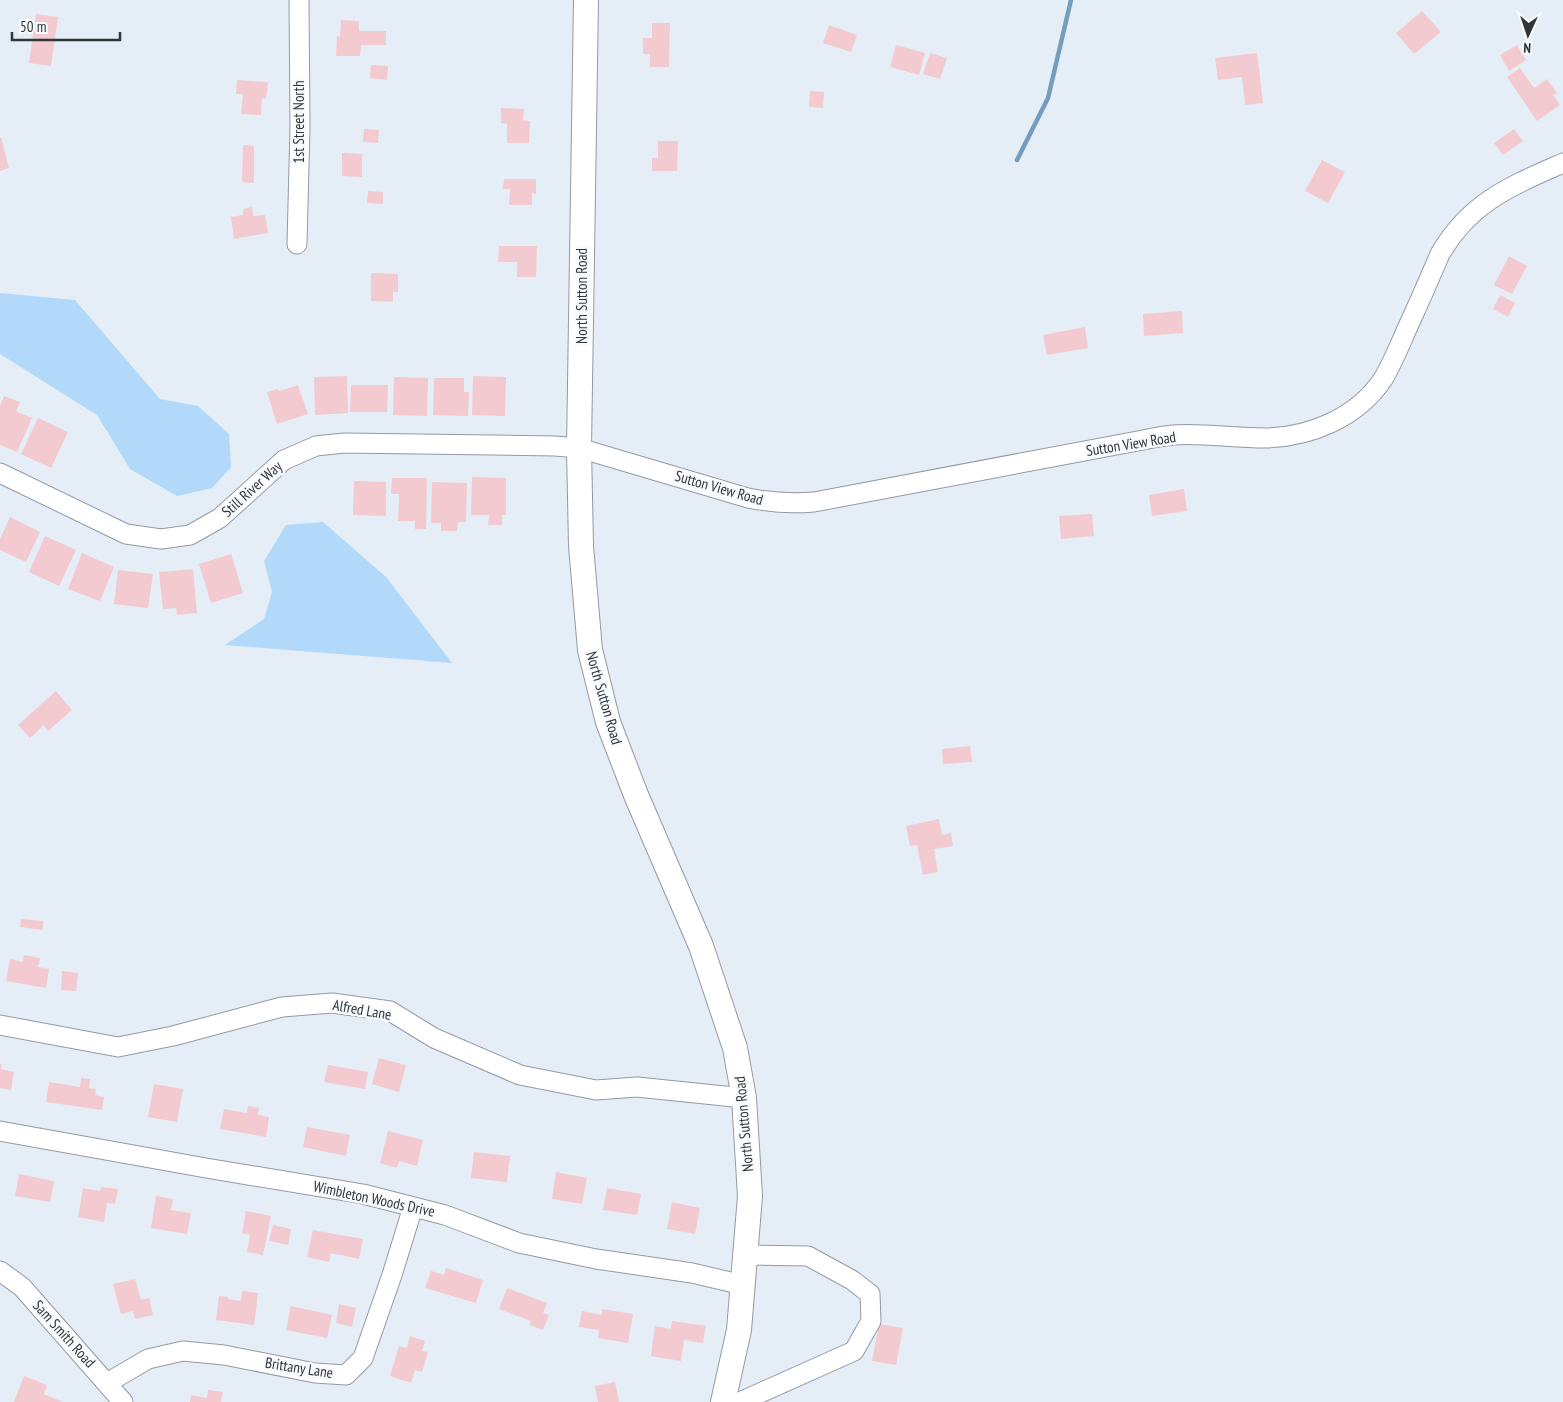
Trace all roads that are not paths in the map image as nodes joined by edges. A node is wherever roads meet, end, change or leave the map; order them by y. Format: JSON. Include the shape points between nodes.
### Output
{"nodes":[{"id":1,"x":299,"y":0,"type":"edge"},
{"id":2,"x":586,"y":0,"type":"edge"},
{"id":3,"x":1563,"y":163,"type":"edge"},
{"id":4,"x":297,"y":244,"type":"dead end"},
{"id":5,"x":579,"y":448,"type":"junction"},
{"id":6,"x":0,"y":473,"type":"edge"},
{"id":7,"x":0,"y":1024,"type":"edge"},
{"id":8,"x":744,"y":1098,"type":"junction"},
{"id":9,"x":0,"y":1131,"type":"edge"},
{"id":10,"x":412,"y":1207,"type":"junction"},
{"id":11,"x":745,"y":1255,"type":"junction"},
{"id":12,"x":0,"y":1271,"type":"edge"},
{"id":13,"x":743,"y":1285,"type":"junction"},
{"id":14,"x":107,"y":1382,"type":"junction"},
{"id":15,"x":123,"y":1402,"type":"edge"},
{"id":16,"x":723,"y":1402,"type":"edge"},
{"id":17,"x":740,"y":1402,"type":"edge"}],
"edges":[{"from":1,"to":4,"type":"street","name":"1st Street North"},
{"from":2,"to":5,"type":"main road","name":"North Sutton Road"},
{"from":3,"to":5,"type":"street","name":"Sutton View Road","via":[[1495,196],[1461,224],[1440,254],[1383,379],[1360,404],[1341,418],[1304,433],[1265,438],[1165,436],[791,504],[748,498]]},
{"from":5,"to":6,"type":"street","name":"Still River Way","via":[[344,443],[316,446],[284,460],[220,518],[190,534],[161,539],[126,534]]},
{"from":5,"to":8,"type":"main road","name":"North Sutton Road","via":[[581,546],[590,650],[608,722],[701,946],[735,1048]]},
{"from":7,"to":8,"type":"street","name":"Alfred Lane","via":[[118,1047],[282,1007],[332,1003],[390,1011],[434,1038],[520,1075],[596,1090],[637,1087]]},
{"from":8,"to":11,"type":"main road","name":"North Sutton Road","via":[[750,1196]]},
{"from":9,"to":10,"type":"street","name":"Wimbleton Woods Drive","via":[[363,1194]]},
{"from":10,"to":13,"type":"street","name":"Wimbleton Woods Drive","via":[[445,1215],[519,1243]]},
{"from":10,"to":14,"type":"street","name":"Brittany Lane","via":[[362,1358],[346,1375],[314,1373],[224,1355],[183,1351],[148,1359]]},
{"from":11,"to":13,"type":"main road","name":"North Sutton Road"},
{"from":11,"to":17,"type":"street","via":[[808,1256],[852,1280],[870,1294],[871,1321],[854,1351]]},
{"from":12,"to":14,"type":"street","name":"Sam Smith Road","via":[[22,1287]]},
{"from":13,"to":16,"type":"main road","name":"North Sutton Road","via":[[739,1330]]},
{"from":14,"to":15,"type":"street","name":"Sam Smith Road"}]}
